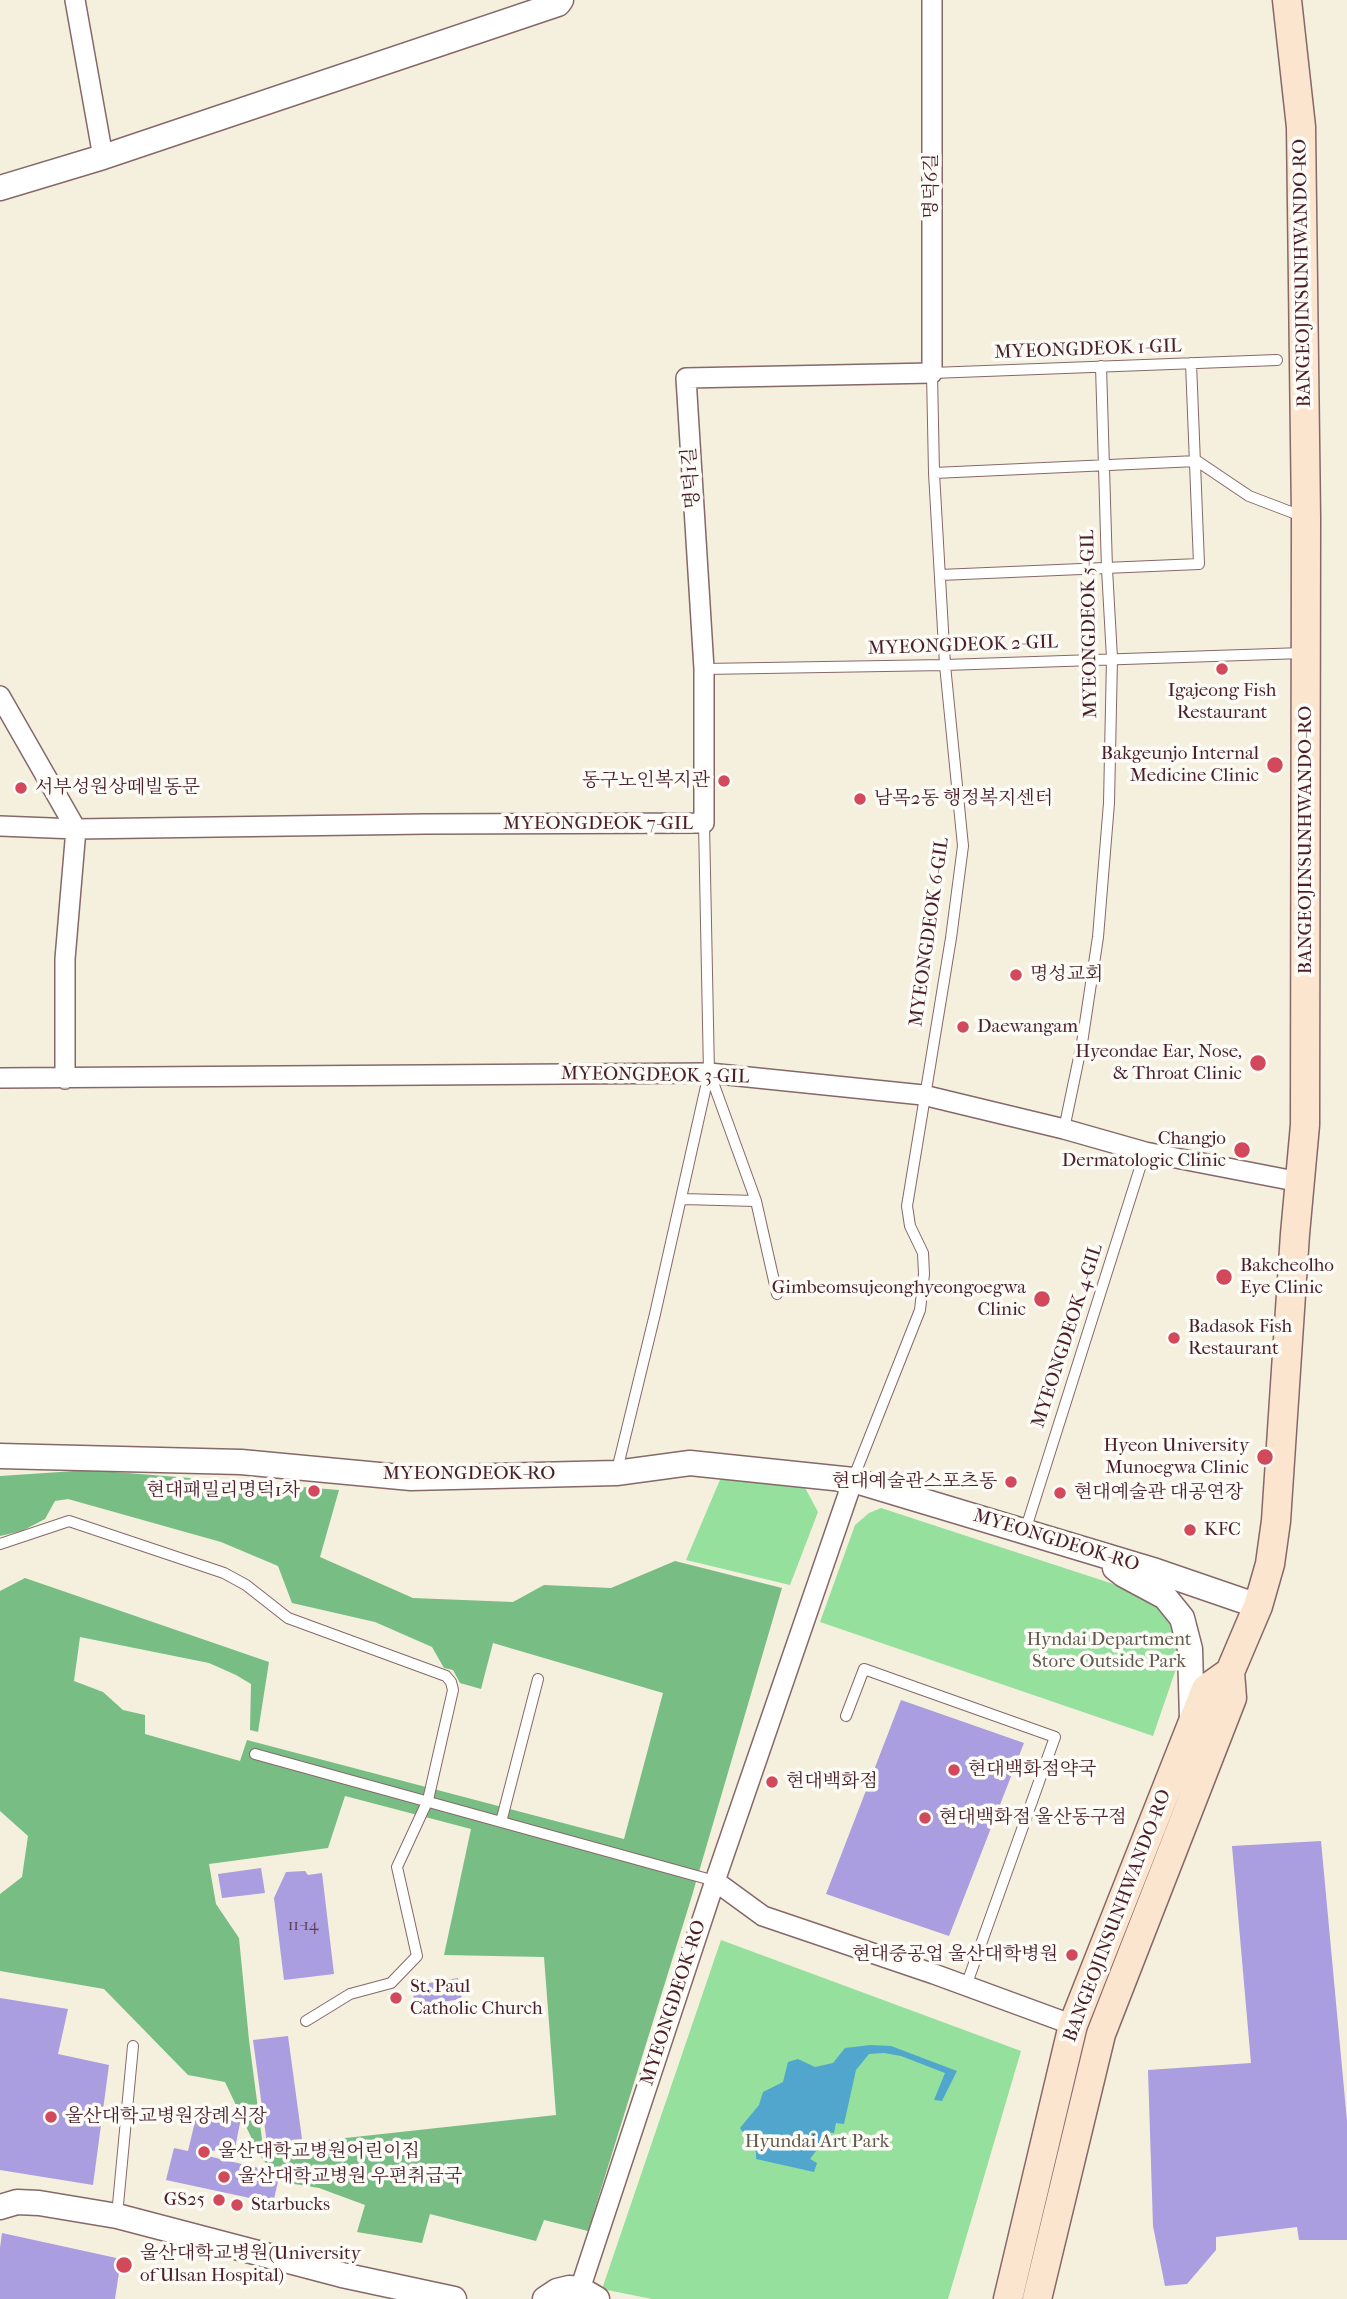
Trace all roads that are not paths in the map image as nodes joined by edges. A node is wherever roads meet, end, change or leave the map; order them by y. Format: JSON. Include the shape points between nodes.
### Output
{"nodes":[{"id":1,"x":75,"y":0,"type":"edge"},
{"id":2,"x":561,"y":0,"type":"edge"},
{"id":3,"x":932,"y":0,"type":"edge"},
{"id":4,"x":1287,"y":0,"type":"edge"},
{"id":5,"x":103,"y":157,"type":"junction"},
{"id":6,"x":0,"y":188,"type":"edge"},
{"id":7,"x":1277,"y":360,"type":"dead end"},
{"id":8,"x":1191,"y":363,"type":"junction"},
{"id":9,"x":1101,"y":366,"type":"junction"},
{"id":10,"x":932,"y":373,"type":"junction"},
{"id":11,"x":1196,"y":461,"type":"junction"},
{"id":12,"x":1104,"y":467,"type":"junction"},
{"id":13,"x":934,"y":473,"type":"junction"},
{"id":14,"x":1306,"y":518,"type":"junction"},
{"id":15,"x":1107,"y":569,"type":"junction"},
{"id":16,"x":940,"y":575,"type":"junction"},
{"id":17,"x":1307,"y":653,"type":"junction"},
{"id":18,"x":1112,"y":658,"type":"junction"},
{"id":19,"x":944,"y":665,"type":"junction"},
{"id":20,"x":705,"y":669,"type":"junction"},
{"id":21,"x":0,"y":696,"type":"edge"},
{"id":22,"x":704,"y":823,"type":"junction"},
{"id":23,"x":0,"y":826,"type":"edge"},
{"id":24,"x":76,"y":829,"type":"junction"},
{"id":25,"x":709,"y":1073,"type":"junction"},
{"id":26,"x":0,"y":1078,"type":"edge"},
{"id":27,"x":65,"y":1079,"type":"junction"},
{"id":28,"x":923,"y":1095,"type":"junction"},
{"id":29,"x":1064,"y":1129,"type":"junction"},
{"id":30,"x":1144,"y":1152,"type":"junction"},
{"id":31,"x":1300,"y":1182,"type":"junction"},
{"id":32,"x":682,"y":1199,"type":"junction"},
{"id":33,"x":756,"y":1201,"type":"junction"},
{"id":34,"x":777,"y":1294,"type":"dead end"},
{"id":35,"x":0,"y":1456,"type":"edge"},
{"id":36,"x":616,"y":1473,"type":"junction"},
{"id":37,"x":853,"y":1480,"type":"junction"},
{"id":38,"x":1024,"y":1531,"type":"junction"},
{"id":39,"x":0,"y":1544,"type":"edge"},
{"id":40,"x":1099,"y":1553,"type":"junction"},
{"id":41,"x":1258,"y":1606,"type":"junction"},
{"id":42,"x":1230,"y":1672,"type":"junction"},
{"id":43,"x":538,"y":1679,"type":"dead end"},
{"id":44,"x":846,"y":1716,"type":"dead end"},
{"id":45,"x":1192,"y":1723,"type":"junction"},
{"id":46,"x":255,"y":1754,"type":"dead end"},
{"id":47,"x":428,"y":1800,"type":"junction"},
{"id":48,"x":501,"y":1822,"type":"junction"},
{"id":49,"x":715,"y":1881,"type":"junction"},
{"id":50,"x":966,"y":1986,"type":"junction"},
{"id":51,"x":306,"y":2021,"type":"dead end"},
{"id":52,"x":1073,"y":2025,"type":"junction"},
{"id":53,"x":133,"y":2046,"type":"dead end"},
{"id":54,"x":0,"y":2207,"type":"edge"},
{"id":55,"x":117,"y":2216,"type":"junction"},
{"id":56,"x":588,"y":2294,"type":"edge"},
{"id":57,"x":454,"y":2299,"type":"edge"},
{"id":58,"x":545,"y":2299,"type":"edge"},
{"id":59,"x":1008,"y":2299,"type":"edge"},
{"id":60,"x":1037,"y":2299,"type":"edge"}],
"edges":[{"from":1,"to":5,"type":"street"},
{"from":2,"to":5,"type":"street"},
{"from":3,"to":10,"type":"street","name":"명덕6길"},
{"from":4,"to":14,"type":"main road","name":"BANGEOJINSUNHWANDO-RO","via":[[1301,127]]},
{"from":5,"to":6,"type":"street"},
{"from":7,"to":8,"type":"lane"},
{"from":8,"to":9,"type":"lane","name":"MYEONGDEOK 1-GIL"},
{"from":8,"to":11,"type":"lane","name":"MYEONGDEOK 1-GIL"},
{"from":9,"to":10,"type":"lane","name":"MYEONGDEOK 1-GIL"},
{"from":9,"to":12,"type":"lane","name":"MYEONGDEOK 5-GIL"},
{"from":10,"to":13,"type":"lane","name":"MYEONGDEOK 6-GIL"},
{"from":10,"to":20,"type":"street","name":"명덕1길","via":[[686,378]]},
{"from":11,"to":12,"type":"lane"},
{"from":11,"to":14,"type":"lane","via":[[1249,496]]},
{"from":11,"to":15,"type":"lane","name":"MYEONGDEOK 1-GIL","via":[[1199,564]]},
{"from":12,"to":13,"type":"lane"},
{"from":12,"to":15,"type":"lane","name":"MYEONGDEOK 5-GIL"},
{"from":13,"to":16,"type":"lane","name":"MYEONGDEOK 6-GIL"},
{"from":14,"to":17,"type":"main road","name":"BANGEOJINSUNHWANDO-RO"},
{"from":15,"to":16,"type":"lane"},
{"from":15,"to":18,"type":"lane","name":"MYEONGDEOK 5-GIL"},
{"from":16,"to":19,"type":"lane","name":"MYEONGDEOK 6-GIL"},
{"from":17,"to":18,"type":"lane","name":"MYEONGDEOK 2-GIL"},
{"from":17,"to":31,"type":"main road","name":"BANGEOJINSUNHWANDO-RO","via":[[1305,1125]]},
{"from":18,"to":19,"type":"lane","name":"MYEONGDEOK 2-GIL"},
{"from":18,"to":29,"type":"lane","name":"MYEONGDEOK 5-GIL","via":[[1109,803],[1098,937]]},
{"from":19,"to":20,"type":"lane","name":"MYEONGDEOK 2-GIL"},
{"from":19,"to":28,"type":"lane","name":"MYEONGDEOK 6-GIL","via":[[963,846]]},
{"from":20,"to":22,"type":"street","name":"명덕1길"},
{"from":21,"to":24,"type":"street"},
{"from":22,"to":24,"type":"street","name":"MYEONGDEOK 7-GIL"},
{"from":22,"to":25,"type":"lane","name":"MYEONGDEOK 7-GIL"},
{"from":23,"to":24,"type":"street","name":"MYEONGDEOK 7-GIL"},
{"from":24,"to":27,"type":"street","via":[[65,959]]},
{"from":25,"to":27,"type":"street","name":"MYEONGDEOK 3-GIL"},
{"from":25,"to":28,"type":"street","name":"MYEONGDEOK 3-GIL"},
{"from":25,"to":32,"type":"lane","name":"MYEONGDEOK 7-GIL"},
{"from":25,"to":33,"type":"lane"},
{"from":26,"to":27,"type":"street","name":"MYEONGDEOK 3-GIL"},
{"from":28,"to":29,"type":"street","name":"MYEONGDEOK 3-GIL"},
{"from":28,"to":37,"type":"lane","name":"MYEONGDEOK 6-GIL","via":[[907,1206],[910,1226],[923,1253],[920,1310]]},
{"from":29,"to":30,"type":"street","name":"MYEONGDEOK 3-GIL"},
{"from":30,"to":31,"type":"street","name":"MYEONGDEOK 3-GIL"},
{"from":30,"to":38,"type":"lane","name":"MYEONGDEOK 4-GIL"},
{"from":31,"to":41,"type":"main road","name":"BANGEOJINSUNHWANDO-RO","via":[[1276,1521]]},
{"from":32,"to":33,"type":"lane"},
{"from":32,"to":36,"type":"lane","name":"MYEONGDEOK 7-GIL"},
{"from":33,"to":34,"type":"lane"},
{"from":35,"to":36,"type":"street","name":"MYEONGDEOK-RO","via":[[241,1462],[411,1478]]},
{"from":36,"to":37,"type":"street","name":"MYEONGDEOK-RO","via":[[690,1464]]},
{"from":37,"to":38,"type":"street","name":"MYEONGDEOK-RO"},
{"from":37,"to":49,"type":"street","name":"MYEONGDEOK-RO"},
{"from":38,"to":40,"type":"street","name":"MYEONGDEOK-RO"},
{"from":39,"to":47,"type":"lane","via":[[69,1521],[225,1573],[288,1618],[446,1676],[453,1690]]},
{"from":40,"to":41,"type":"street","name":"MYEONGDEOK-RO"},
{"from":40,"to":45,"type":"street","via":[[1124,1575],[1165,1597],[1182,1618],[1190,1649]]},
{"from":41,"to":42,"type":"main road","name":"BANGEOJINSUNHWANDO-RO"},
{"from":42,"to":45,"type":"main road","name":"BANGEOJINSUNHWANDO-RO","via":[[1206,1689]]},
{"from":42,"to":60,"type":"main road","name":"BANGEOJINSUNHWANDO-RO","via":[[1232,1698],[1101,2034]]},
{"from":43,"to":48,"type":"lane"},
{"from":44,"to":50,"type":"lane","via":[[864,1669],[1055,1737]]},
{"from":45,"to":52,"type":"main road","name":"BANGEOJINSUNHWANDO-RO"},
{"from":46,"to":47,"type":"lane"},
{"from":47,"to":48,"type":"lane"},
{"from":47,"to":51,"type":"lane","via":[[397,1867],[417,1956],[391,1983],[350,1994]]},
{"from":48,"to":49,"type":"lane"},
{"from":49,"to":50,"type":"street","via":[[763,1916]]},
{"from":49,"to":56,"type":"street","name":"MYEONGDEOK-RO"},
{"from":50,"to":52,"type":"street"},
{"from":52,"to":59,"type":"main road","name":"BANGEOJINSUNHWANDO-RO"},
{"from":53,"to":55,"type":"lane"},
{"from":54,"to":55,"type":"street","via":[[39,2203]]},
{"from":55,"to":57,"type":"street"},
{"from":56,"to":58,"type":"street","via":[[569,2288]]}]}
